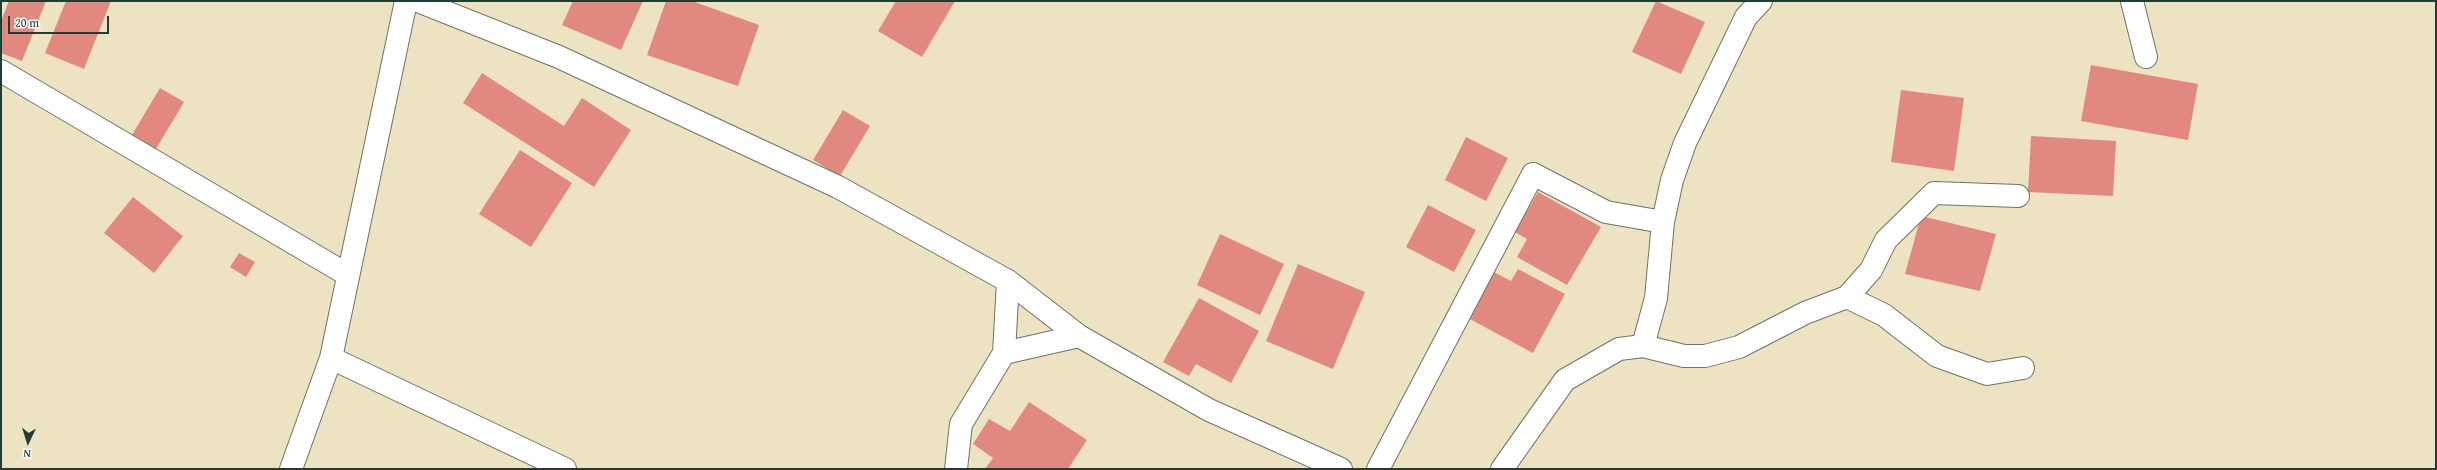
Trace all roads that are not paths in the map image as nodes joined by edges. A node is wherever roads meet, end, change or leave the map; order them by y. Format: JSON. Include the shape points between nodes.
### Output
{"nodes":[{"id":1,"x":406,"y":1,"type":"edge"},
{"id":2,"x":418,"y":1,"type":"edge"},
{"id":3,"x":1761,"y":1,"type":"edge"},
{"id":4,"x":2132,"y":1,"type":"edge"},
{"id":5,"x":2146,"y":58,"type":"dead end"},
{"id":6,"x":1,"y":71,"type":"edge"},
{"id":7,"x":2018,"y":196,"type":"dead end"},
{"id":8,"x":1662,"y":222,"type":"junction"},
{"id":9,"x":348,"y":275,"type":"junction"},
{"id":10,"x":1008,"y":281,"type":"junction"},
{"id":11,"x":1848,"y":297,"type":"junction"},
{"id":12,"x":1079,"y":336,"type":"junction"},
{"id":13,"x":1643,"y":346,"type":"junction"},
{"id":14,"x":1004,"y":353,"type":"junction"},
{"id":15,"x":331,"y":358,"type":"junction"},
{"id":16,"x":2023,"y":368,"type":"dead end"},
{"id":17,"x":291,"y":469,"type":"edge"},
{"id":18,"x":565,"y":469,"type":"edge"},
{"id":19,"x":956,"y":469,"type":"edge"},
{"id":20,"x":1341,"y":469,"type":"edge"},
{"id":21,"x":1378,"y":469,"type":"edge"},
{"id":22,"x":1502,"y":469,"type":"edge"}],
"edges":[{"from":1,"to":9,"type":"street"},
{"from":2,"to":10,"type":"street","via":[[559,57],[838,187]]},
{"from":3,"to":8,"type":"street","via":[[1746,17],[1685,143],[1672,180]]},
{"from":4,"to":5,"type":"street"},
{"from":6,"to":9,"type":"street"},
{"from":7,"to":11,"type":"street","via":[[1934,193],[1886,240],[1871,270]]},
{"from":8,"to":13,"type":"street","via":[[1656,298]]},
{"from":8,"to":21,"type":"street","via":[[1606,212],[1533,174]]},
{"from":9,"to":15,"type":"street"},
{"from":10,"to":12,"type":"street"},
{"from":10,"to":14,"type":"street"},
{"from":11,"to":13,"type":"street","via":[[1806,313],[1739,348],[1705,356],[1677,355]]},
{"from":11,"to":16,"type":"street","via":[[1884,315],[1937,356],[1988,374]]},
{"from":12,"to":14,"type":"street"},
{"from":12,"to":20,"type":"street","via":[[1209,410]]},
{"from":13,"to":22,"type":"street","via":[[1619,349],[1565,380]]},
{"from":14,"to":19,"type":"street","via":[[961,424]]},
{"from":15,"to":17,"type":"street"},
{"from":15,"to":18,"type":"street"}]}
